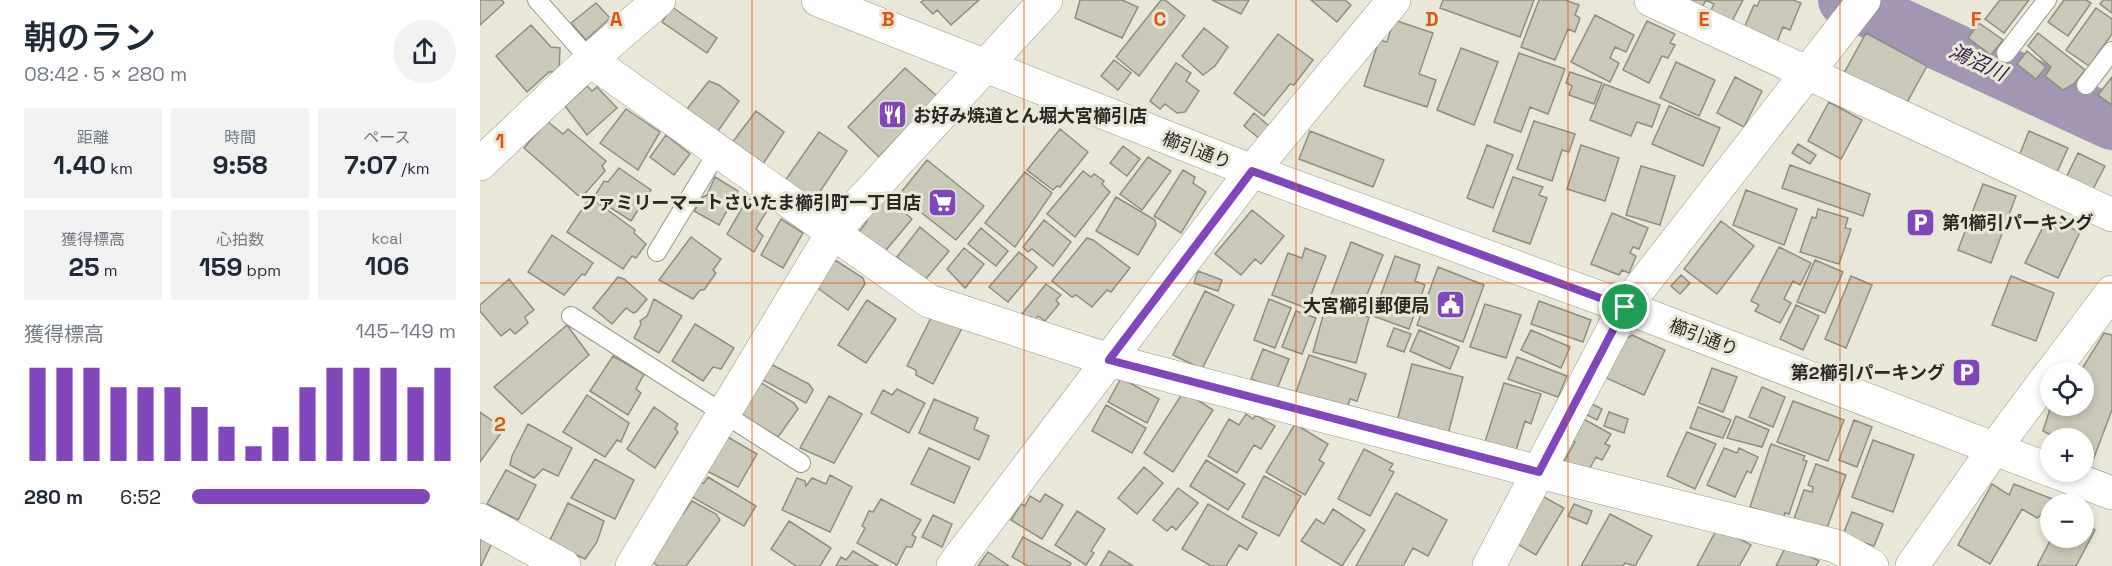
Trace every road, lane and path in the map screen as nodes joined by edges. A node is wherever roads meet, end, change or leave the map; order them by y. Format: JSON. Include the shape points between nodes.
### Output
{"nodes":[{"id":1,"x":537,"y":0,"type":"edge"},
{"id":2,"x":659,"y":0,"type":"edge"},
{"id":3,"x":818,"y":0,"type":"edge"},
{"id":4,"x":1046,"y":0,"type":"edge"},
{"id":5,"x":1394,"y":0,"type":"edge"},
{"id":6,"x":1651,"y":0,"type":"edge"},
{"id":7,"x":2047,"y":0,"type":"edge"},
{"id":8,"x":1856,"y":11,"type":"edge"},
{"id":9,"x":2112,"y":51,"type":"edge"},
{"id":10,"x":2006,"y":53,"type":"dead end"},
{"id":11,"x":590,"y":60,"type":"junction"},
{"id":12,"x":985,"y":66,"type":"junction"},
{"id":13,"x":1807,"y":74,"type":"junction"},
{"id":14,"x":2086,"y":85,"type":"dead end"},
{"id":15,"x":718,"y":151,"type":"junction"},
{"id":16,"x":480,"y":164,"type":"edge"},
{"id":17,"x":1252,"y":171,"type":"junction"},
{"id":18,"x":2112,"y":215,"type":"edge"},
{"id":19,"x":833,"y":232,"type":"junction"},
{"id":20,"x":657,"y":252,"type":"dead end"},
{"id":21,"x":2112,"y":292,"type":"edge"},
{"id":22,"x":1625,"y":307,"type":"junction"},
{"id":23,"x":571,"y":315,"type":"dead end"},
{"id":24,"x":1109,"y":360,"type":"junction"},
{"id":25,"x":2059,"y":362,"type":"edge"},
{"id":26,"x":2040,"y":388,"type":"edge"},
{"id":27,"x":724,"y":412,"type":"junction"},
{"id":28,"x":1994,"y":449,"type":"junction"},
{"id":29,"x":801,"y":463,"type":"dead end"},
{"id":30,"x":2040,"y":466,"type":"edge"},
{"id":31,"x":1539,"y":472,"type":"junction"},
{"id":32,"x":2082,"y":482,"type":"edge"},
{"id":33,"x":2112,"y":493,"type":"edge"},
{"id":34,"x":480,"y":520,"type":"edge"},
{"id":35,"x":512,"y":554,"type":"edge"},
{"id":36,"x":564,"y":566,"type":"edge"},
{"id":37,"x":632,"y":566,"type":"edge"},
{"id":38,"x":953,"y":566,"type":"edge"},
{"id":39,"x":1489,"y":566,"type":"edge"},
{"id":40,"x":1872,"y":566,"type":"edge"},
{"id":41,"x":1912,"y":566,"type":"edge"}],
"edges":[{"from":1,"to":11,"type":"lane"},
{"from":2,"to":11,"type":"street"},
{"from":3,"to":12,"type":"street","name":"櫛引通り"},
{"from":4,"to":12,"type":"street"},
{"from":5,"to":17,"type":"street"},
{"from":6,"to":13,"type":"street"},
{"from":7,"to":10,"type":"lane"},
{"from":8,"to":13,"type":"street"},
{"from":9,"to":14,"type":"lane"},
{"from":11,"to":15,"type":"street"},
{"from":11,"to":16,"type":"street"},
{"from":12,"to":17,"type":"street","name":"櫛引通り"},
{"from":12,"to":19,"type":"street"},
{"from":13,"to":18,"type":"street"},
{"from":13,"to":22,"type":"street"},
{"from":15,"to":19,"type":"street"},
{"from":15,"to":20,"type":"lane"},
{"from":17,"to":22,"type":"street","name":"櫛引通り"},
{"from":17,"to":24,"type":"street"},
{"from":19,"to":24,"type":"street","via":[[929,301]]},
{"from":19,"to":27,"type":"street"},
{"from":21,"to":25,"type":"street"},
{"from":22,"to":28,"type":"street","name":"櫛引通り"},
{"from":22,"to":31,"type":"street"},
{"from":23,"to":27,"type":"lane"},
{"from":24,"to":31,"type":"street"},
{"from":24,"to":38,"type":"street"},
{"from":26,"to":28,"type":"street"},
{"from":27,"to":29,"type":"lane"},
{"from":27,"to":37,"type":"street"},
{"from":28,"to":30,"type":"street","name":"櫛引通り"},
{"from":28,"to":41,"type":"street"},
{"from":31,"to":39,"type":"street"},
{"from":31,"to":40,"type":"street","via":[[1836,546]]},
{"from":32,"to":33,"type":"street","name":"櫛引通り"},
{"from":34,"to":35,"type":"street"},
{"from":35,"to":36,"type":"street"}]}
